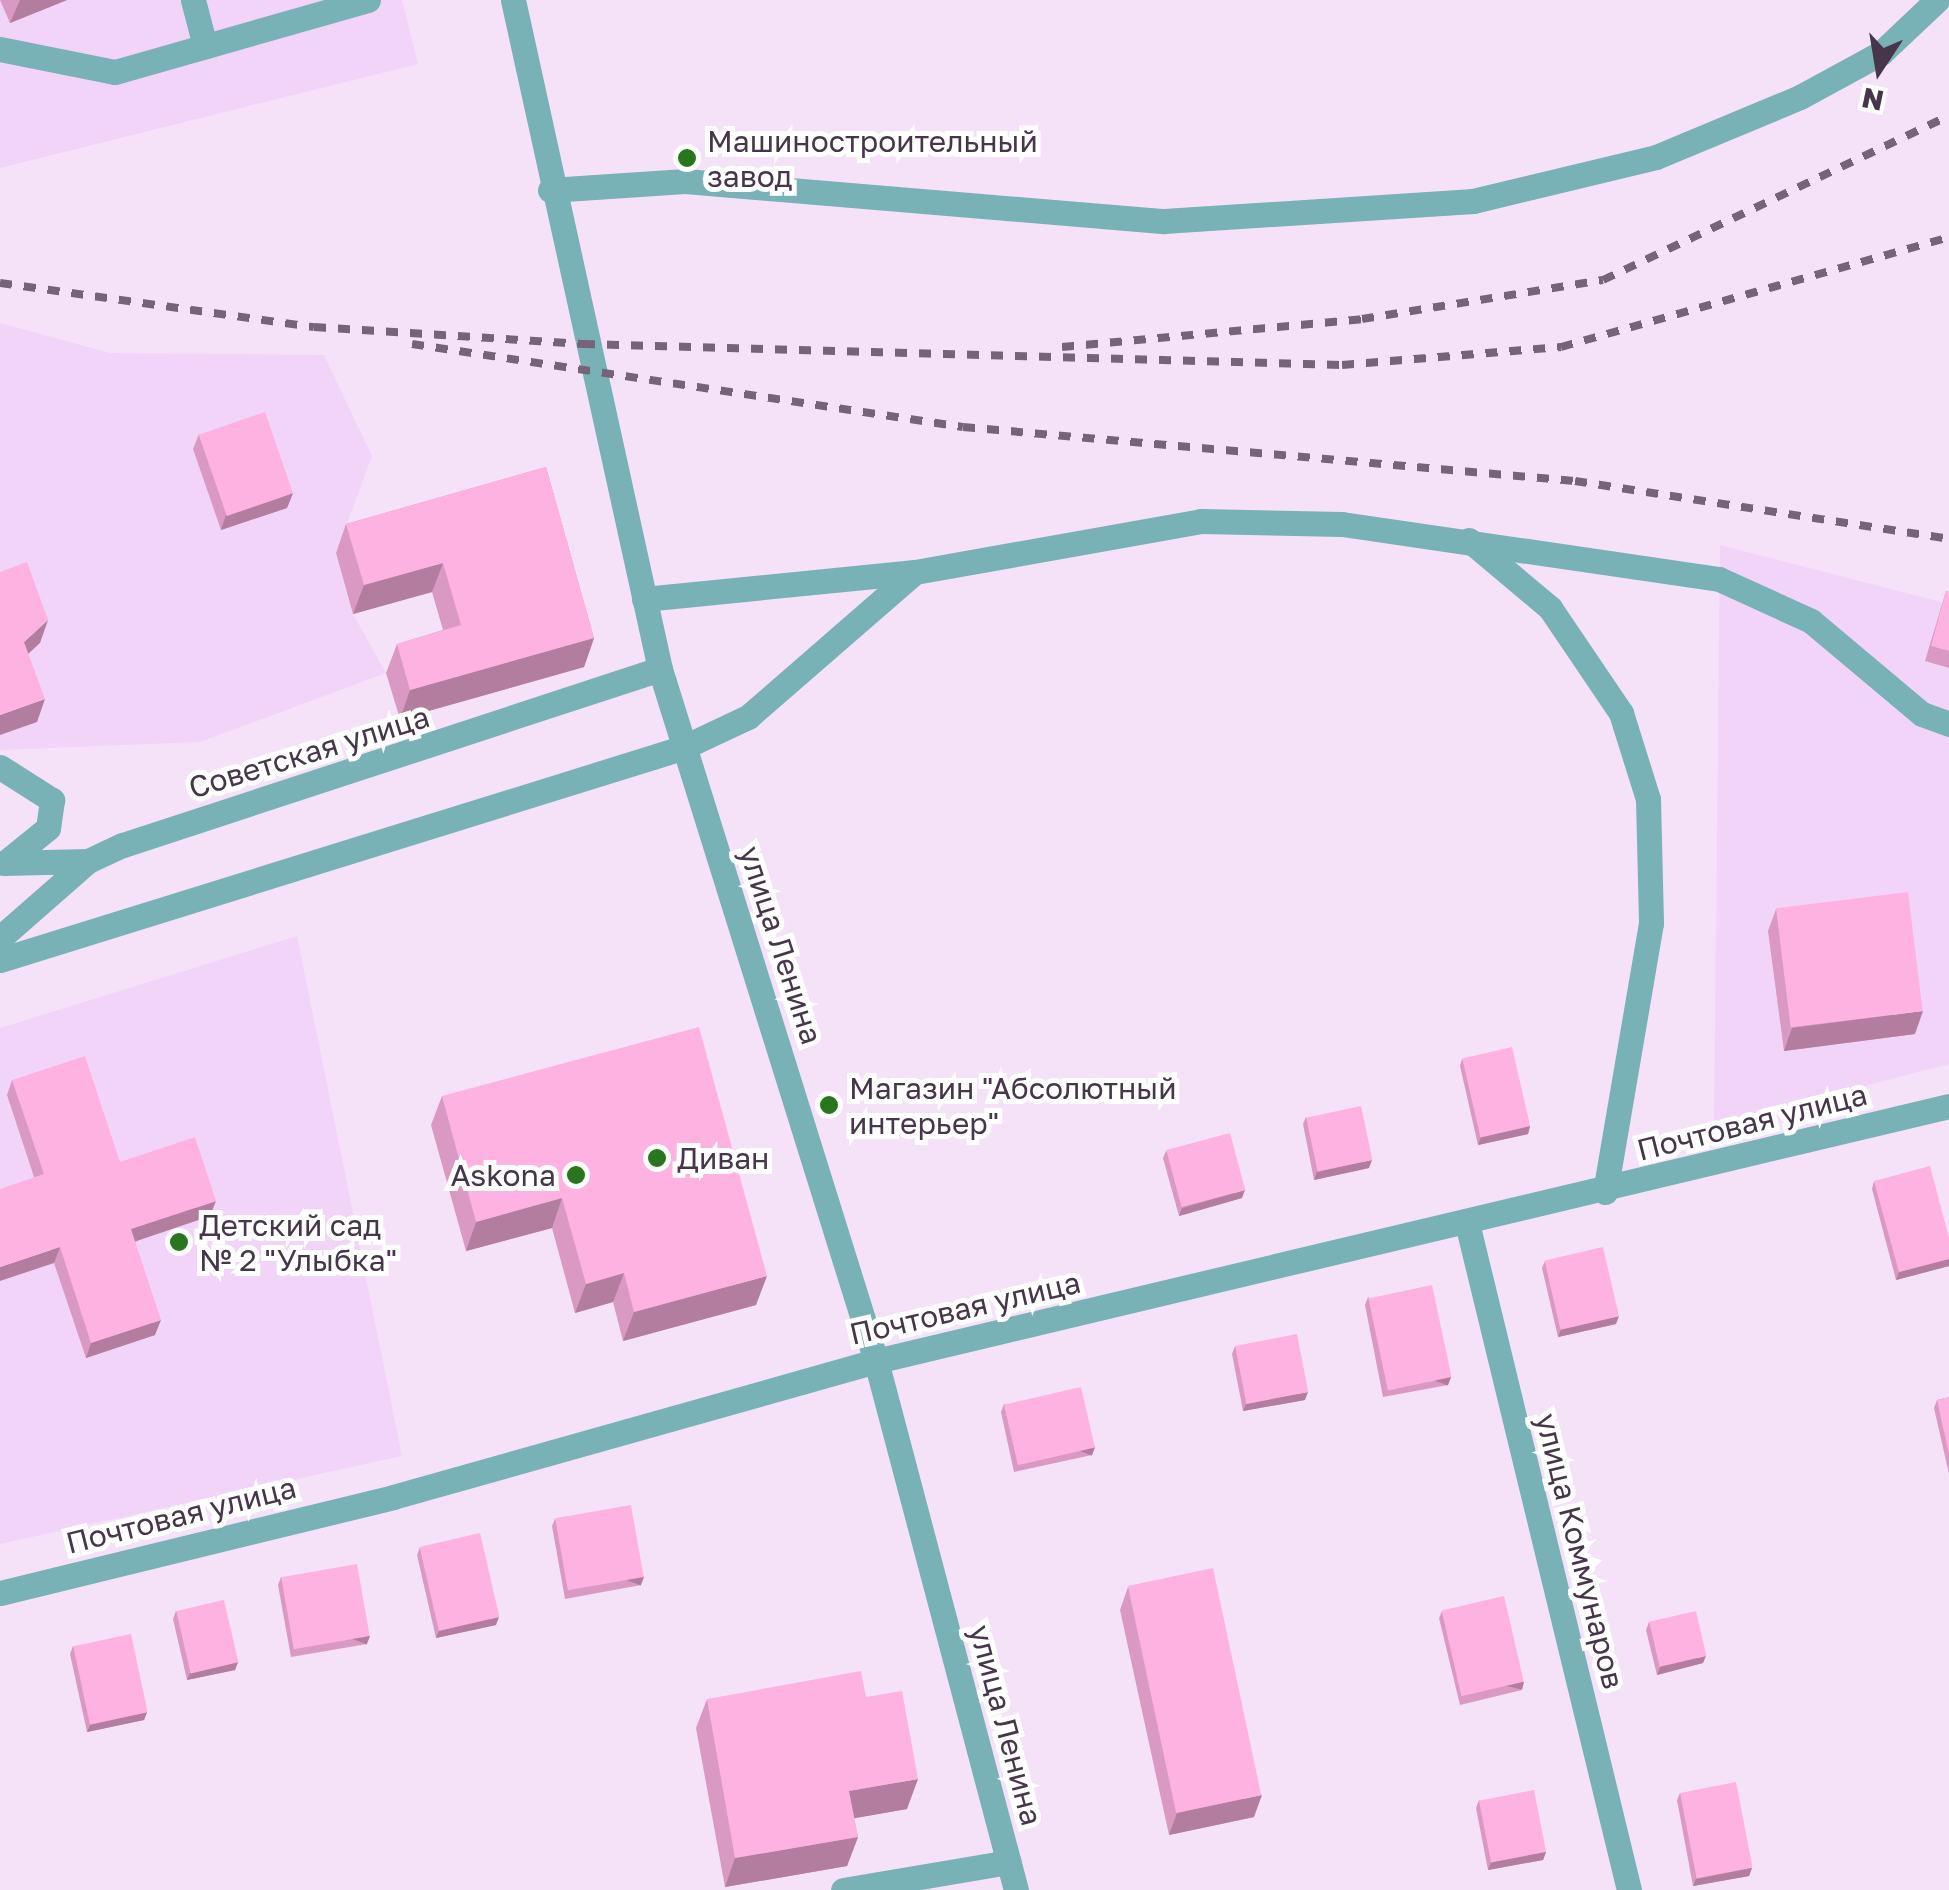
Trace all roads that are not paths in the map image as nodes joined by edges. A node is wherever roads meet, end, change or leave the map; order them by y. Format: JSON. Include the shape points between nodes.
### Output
{"nodes":[{"id":1,"x":193,"y":0,"type":"edge"},
{"id":2,"x":368,"y":0,"type":"edge"},
{"id":3,"x":513,"y":0,"type":"edge"},
{"id":4,"x":1937,"y":0,"type":"edge"},
{"id":5,"x":205,"y":46,"type":"junction"},
{"id":6,"x":0,"y":49,"type":"edge"},
{"id":7,"x":550,"y":190,"type":"junction"},
{"id":8,"x":1469,"y":540,"type":"junction"},
{"id":9,"x":914,"y":572,"type":"junction"},
{"id":10,"x":644,"y":599,"type":"junction"},
{"id":11,"x":660,"y":669,"type":"junction"},
{"id":12,"x":1949,"y":724,"type":"edge"},
{"id":13,"x":682,"y":748,"type":"junction"},
{"id":14,"x":0,"y":767,"type":"edge"},
{"id":15,"x":88,"y":861,"type":"junction"},
{"id":16,"x":2,"y":863,"type":"edge"},
{"id":17,"x":0,"y":938,"type":"edge"},
{"id":18,"x":0,"y":960,"type":"edge"},
{"id":19,"x":1949,"y":1106,"type":"edge"},
{"id":20,"x":1604,"y":1192,"type":"junction"},
{"id":21,"x":1468,"y":1227,"type":"junction"},
{"id":22,"x":876,"y":1361,"type":"junction"},
{"id":23,"x":0,"y":1593,"type":"edge"},
{"id":24,"x":1009,"y":1862,"type":"junction"},
{"id":25,"x":842,"y":1890,"type":"edge"},
{"id":26,"x":1016,"y":1890,"type":"edge"},
{"id":27,"x":1629,"y":1890,"type":"edge"}],
"edges":[{"from":1,"to":5,"type":"street"},
{"from":2,"to":5,"type":"street"},
{"from":3,"to":7,"type":"street","name":"улица Ленина"},
{"from":4,"to":7,"type":"street","via":[[1882,53],[1800,97],[1656,157],[1474,201],[1164,221],[685,181]]},
{"from":5,"to":6,"type":"street","via":[[114,72]]},
{"from":7,"to":10,"type":"street","name":"улица Ленина"},
{"from":8,"to":9,"type":"street","via":[[1342,524],[1201,521]]},
{"from":8,"to":12,"type":"street","via":[[1719,579],[1810,621],[1922,714]]},
{"from":8,"to":20,"type":"street","via":[[1550,608],[1622,713],[1648,798],[1651,922]]},
{"from":9,"to":10,"type":"street"},
{"from":9,"to":13,"type":"street","via":[[748,716]]},
{"from":10,"to":11,"type":"street","name":"улица Ленина"},
{"from":11,"to":13,"type":"street","name":"улица Ленина"},
{"from":11,"to":15,"type":"street","name":"Советская улица"},
{"from":13,"to":18,"type":"street"},
{"from":13,"to":22,"type":"street","name":"улица Ленина"},
{"from":14,"to":16,"type":"street","via":[[52,800],[48,828]]},
{"from":15,"to":16,"type":"street"},
{"from":15,"to":17,"type":"street","name":"Советская улица"},
{"from":19,"to":20,"type":"street","name":"Почтовая улица"},
{"from":20,"to":21,"type":"street","name":"Почтовая улица"},
{"from":21,"to":22,"type":"street","name":"Почтовая улица"},
{"from":21,"to":27,"type":"street","name":"улица Коммунаров"},
{"from":22,"to":23,"type":"street","name":"Почтовая улица","via":[[392,1497]]},
{"from":22,"to":24,"type":"street","name":"улица Ленина"},
{"from":24,"to":25,"type":"street"},
{"from":24,"to":26,"type":"street","name":"улица Ленина"}]}
